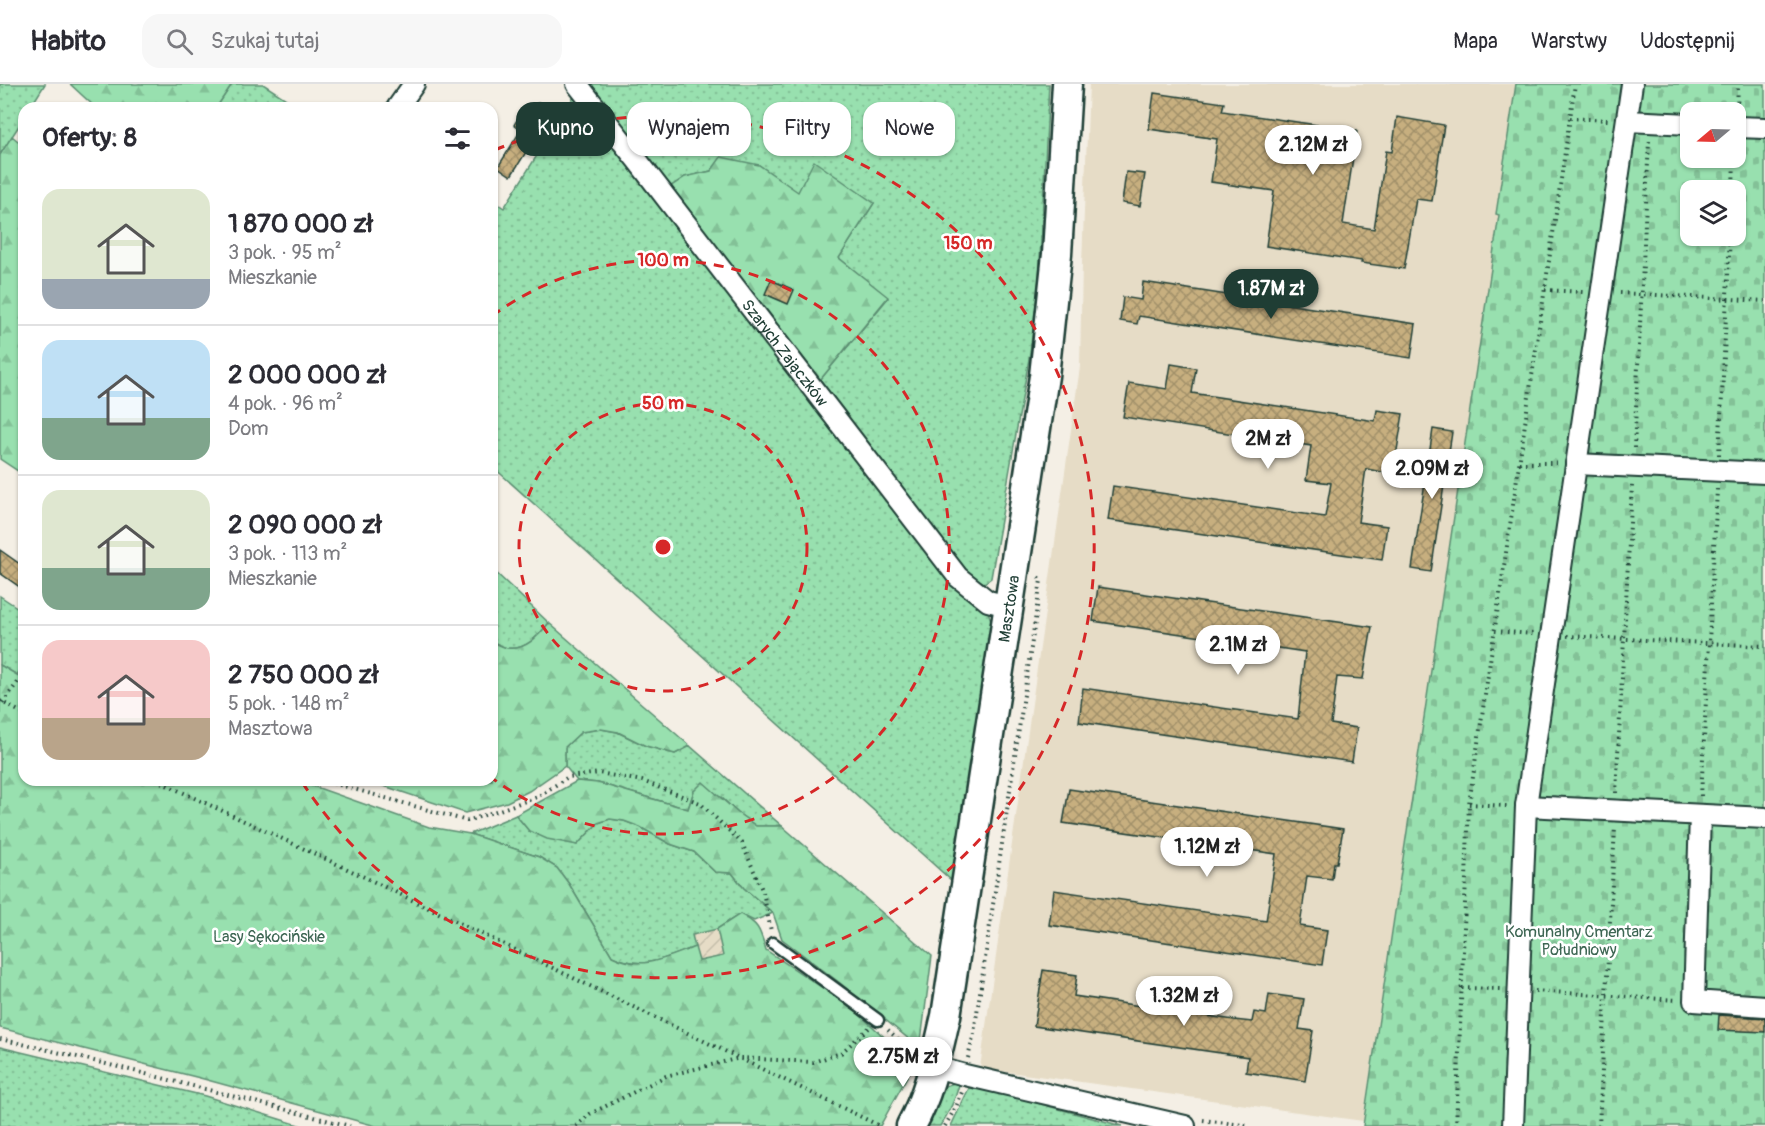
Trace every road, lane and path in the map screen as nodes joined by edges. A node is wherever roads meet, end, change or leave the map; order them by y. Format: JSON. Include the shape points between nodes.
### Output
{"nodes":[{"id":1,"x":414,"y":84,"type":"edge"},
{"id":2,"x":577,"y":84,"type":"edge"},
{"id":3,"x":1066,"y":84,"type":"edge"},
{"id":4,"x":1575,"y":84,"type":"edge"},
{"id":5,"x":1632,"y":84,"type":"edge"},
{"id":6,"x":401,"y":102,"type":"edge"},
{"id":7,"x":1570,"y":118,"type":"junction"},
{"id":8,"x":1627,"y":121,"type":"junction"},
{"id":9,"x":1650,"y":122,"type":"junction"},
{"id":10,"x":1680,"y":124,"type":"edge"},
{"id":11,"x":1746,"y":127,"type":"edge"},
{"id":12,"x":1765,"y":128,"type":"edge"},
{"id":13,"x":1730,"y":246,"type":"edge"},
{"id":14,"x":1545,"y":290,"type":"junction"},
{"id":15,"x":1601,"y":292,"type":"junction"},
{"id":16,"x":1641,"y":294,"type":"junction"},
{"id":17,"x":1727,"y":299,"type":"junction"},
{"id":18,"x":1765,"y":301,"type":"edge"},
{"id":19,"x":1519,"y":463,"type":"junction"},
{"id":20,"x":1576,"y":464,"type":"junction"},
{"id":21,"x":1633,"y":466,"type":"junction"},
{"id":22,"x":1718,"y":471,"type":"junction"},
{"id":23,"x":1765,"y":473,"type":"edge"},
{"id":24,"x":1031,"y":569,"type":"dead end"},
{"id":25,"x":1008,"y":606,"type":"junction"},
{"id":26,"x":1495,"y":631,"type":"junction"},
{"id":27,"x":1551,"y":635,"type":"junction"},
{"id":28,"x":1624,"y":639,"type":"junction"},
{"id":29,"x":1709,"y":643,"type":"junction"},
{"id":30,"x":1765,"y":646,"type":"edge"},
{"id":31,"x":18,"y":681,"type":"edge"},
{"id":32,"x":2,"y":702,"type":"edge"},
{"id":33,"x":18,"y":711,"type":"edge"},
{"id":34,"x":169,"y":786,"type":"edge"},
{"id":35,"x":343,"y":786,"type":"edge"},
{"id":36,"x":1469,"y":804,"type":"junction"},
{"id":37,"x":1526,"y":806,"type":"junction"},
{"id":38,"x":1616,"y":811,"type":"junction"},
{"id":39,"x":1700,"y":815,"type":"junction"},
{"id":40,"x":1765,"y":818,"type":"edge"},
{"id":41,"x":773,"y":944,"type":"joint"},
{"id":42,"x":1462,"y":988,"type":"junction"},
{"id":43,"x":1519,"y":990,"type":"junction"},
{"id":44,"x":1606,"y":995,"type":"junction"},
{"id":45,"x":1694,"y":1001,"type":"junction"},
{"id":46,"x":1765,"y":1006,"type":"edge"},
{"id":47,"x":878,"y":1020,"type":"junction"},
{"id":48,"x":0,"y":1039,"type":"edge"},
{"id":49,"x":740,"y":1058,"type":"junction"},
{"id":50,"x":926,"y":1062,"type":"junction"},
{"id":51,"x":966,"y":1076,"type":"junction"},
{"id":52,"x":1180,"y":1125,"type":"edge"},
{"id":53,"x":350,"y":1126,"type":"edge"},
{"id":54,"x":576,"y":1126,"type":"edge"},
{"id":55,"x":880,"y":1126,"type":"edge"},
{"id":56,"x":911,"y":1126,"type":"edge"},
{"id":57,"x":945,"y":1126,"type":"edge"},
{"id":58,"x":1250,"y":1126,"type":"edge"},
{"id":59,"x":1455,"y":1126,"type":"edge"},
{"id":60,"x":1513,"y":1126,"type":"edge"},
{"id":61,"x":1599,"y":1126,"type":"edge"}],
"edges":[{"from":1,"to":6,"type":"street"},
{"from":2,"to":25,"type":"street","name":"Szarych Zajączków","via":[[958,577],[988,601]]},
{"from":3,"to":25,"type":"street","name":"Masztowa","via":[[1057,254],[1044,376]]},
{"from":4,"to":7,"type":"path"},
{"from":5,"to":8,"type":"street"},
{"from":7,"to":8,"type":"path"},
{"from":7,"to":14,"type":"path"},
{"from":8,"to":9,"type":"street"},
{"from":8,"to":15,"type":"street"},
{"from":9,"to":10,"type":"street"},
{"from":9,"to":16,"type":"path"},
{"from":11,"to":12,"type":"street"},
{"from":13,"to":17,"type":"path"},
{"from":14,"to":15,"type":"path"},
{"from":14,"to":19,"type":"path"},
{"from":15,"to":16,"type":"path"},
{"from":15,"to":20,"type":"street"},
{"from":16,"to":17,"type":"path"},
{"from":16,"to":21,"type":"path"},
{"from":17,"to":18,"type":"path"},
{"from":17,"to":22,"type":"path"},
{"from":19,"to":20,"type":"path"},
{"from":19,"to":26,"type":"path"},
{"from":20,"to":21,"type":"street"},
{"from":20,"to":27,"type":"street"},
{"from":21,"to":22,"type":"street"},
{"from":21,"to":28,"type":"path"},
{"from":22,"to":23,"type":"street"},
{"from":22,"to":29,"type":"path"},
{"from":24,"to":51,"type":"path","via":[[1041,580]]},
{"from":25,"to":50,"type":"street","name":"Masztowa","via":[[946,1016]]},
{"from":26,"to":27,"type":"path"},
{"from":26,"to":36,"type":"path"},
{"from":27,"to":28,"type":"path"},
{"from":27,"to":37,"type":"street"},
{"from":28,"to":29,"type":"path"},
{"from":28,"to":38,"type":"path"},
{"from":29,"to":30,"type":"path"},
{"from":29,"to":39,"type":"path"},
{"from":31,"to":32,"type":"path"},
{"from":32,"to":33,"type":"path"},
{"from":34,"to":49,"type":"path"},
{"from":35,"to":41,"type":"path","via":[[467,822],[537,797],[568,777],[599,773],[642,781],[700,803],[742,843],[763,892]]},
{"from":36,"to":37,"type":"path"},
{"from":36,"to":42,"type":"path"},
{"from":37,"to":38,"type":"street"},
{"from":37,"to":43,"type":"street"},
{"from":38,"to":39,"type":"street"},
{"from":38,"to":44,"type":"path"},
{"from":39,"to":40,"type":"street"},
{"from":39,"to":45,"type":"street"},
{"from":41,"to":47,"type":"lane"},
{"from":42,"to":43,"type":"path"},
{"from":42,"to":59,"type":"path"},
{"from":43,"to":44,"type":"path"},
{"from":43,"to":60,"type":"street"},
{"from":44,"to":45,"type":"path"},
{"from":44,"to":61,"type":"path"},
{"from":45,"to":46,"type":"street"},
{"from":47,"to":49,"type":"path","via":[[841,1053],[813,1062]]},
{"from":47,"to":50,"type":"path"},
{"from":48,"to":53,"type":"path"},
{"from":49,"to":54,"type":"path","via":[[666,1076],[590,1114]]},
{"from":49,"to":55,"type":"path"},
{"from":50,"to":51,"type":"street"},
{"from":50,"to":56,"type":"street","name":"Masztowa","via":[[927,1090]]},
{"from":51,"to":52,"type":"street"},
{"from":51,"to":57,"type":"path"},
{"from":52,"to":58,"type":"path","via":[[1182,1118]]}]}
